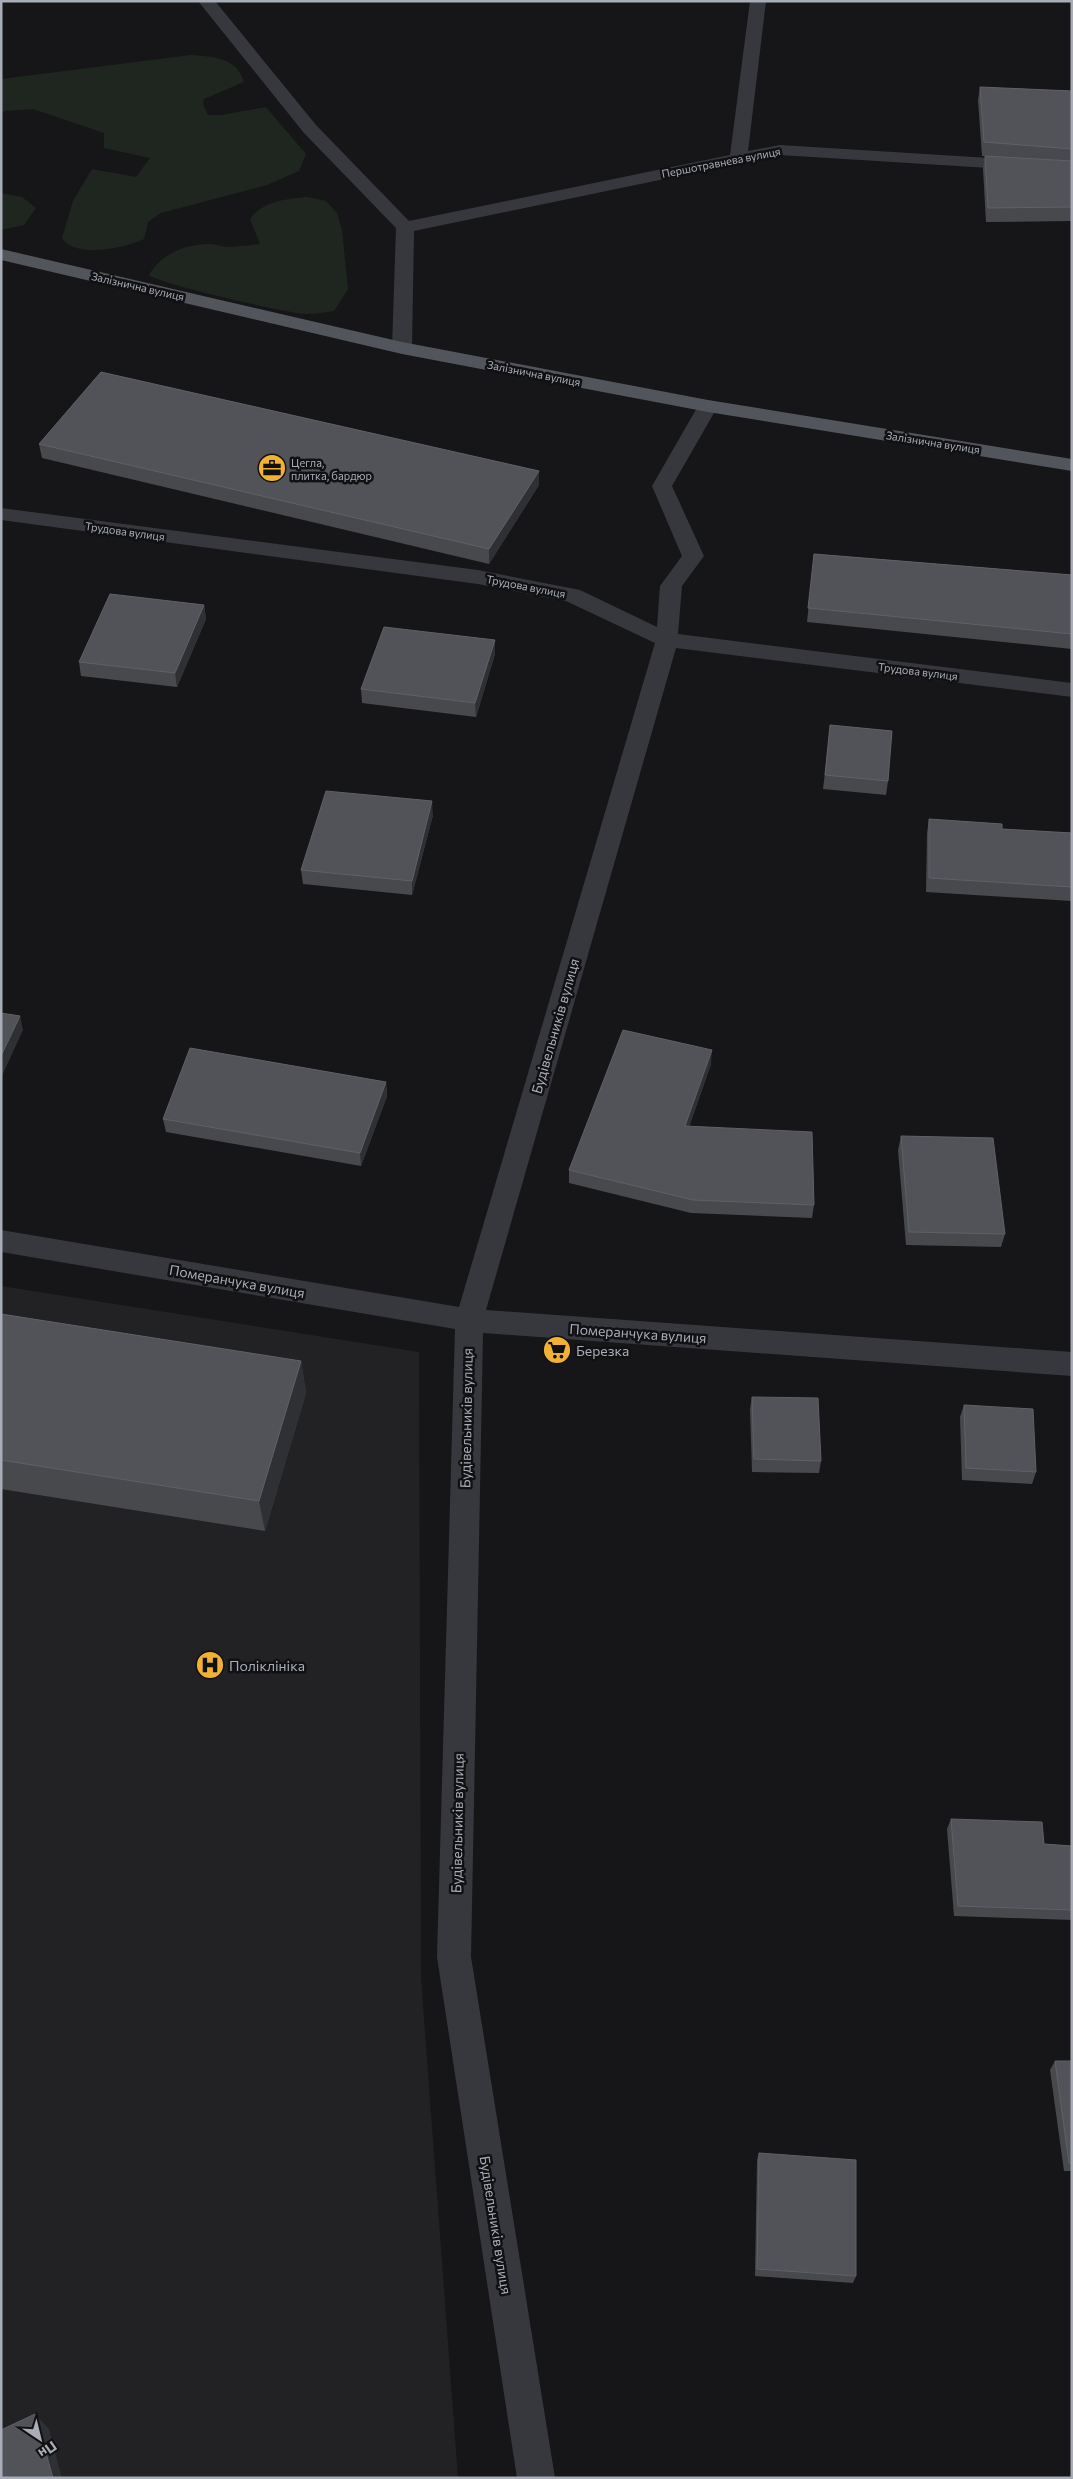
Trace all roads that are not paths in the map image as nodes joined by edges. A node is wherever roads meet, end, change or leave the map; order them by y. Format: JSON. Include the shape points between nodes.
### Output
{"nodes":[{"id":1,"x":206,"y":1,"type":"edge"},
{"id":2,"x":758,"y":1,"type":"edge"},
{"id":3,"x":738,"y":158,"type":"junction"},
{"id":4,"x":1072,"y":168,"type":"edge"},
{"id":5,"x":405,"y":227,"type":"junction"},
{"id":6,"x":1,"y":254,"type":"edge"},
{"id":7,"x":402,"y":348,"type":"junction"},
{"id":8,"x":708,"y":406,"type":"junction"},
{"id":9,"x":1072,"y":465,"type":"edge"},
{"id":10,"x":1,"y":514,"type":"edge"},
{"id":11,"x":667,"y":640,"type":"junction"},
{"id":12,"x":1072,"y":690,"type":"edge"},
{"id":13,"x":1,"y":1241,"type":"edge"},
{"id":14,"x":469,"y":1320,"type":"junction"},
{"id":15,"x":1072,"y":1364,"type":"edge"},
{"id":16,"x":536,"y":2478,"type":"edge"}],
"edges":[{"from":1,"to":5,"type":"street","via":[[310,128]]},
{"from":2,"to":3,"type":"street"},
{"from":3,"to":4,"type":"street","name":"Першотравнева вулиця","via":[[780,150]]},
{"from":3,"to":5,"type":"street","name":"Першотравнева вулиця"},
{"from":5,"to":7,"type":"street"},
{"from":6,"to":7,"type":"main road","name":"Залізнична вулиця"},
{"from":7,"to":8,"type":"main road","name":"Залізнична вулиця"},
{"from":8,"to":9,"type":"main road","name":"Залізнична вулиця"},
{"from":8,"to":11,"type":"street","name":"Будівельників вулиця","via":[[662,486],[693,556],[671,586]]},
{"from":10,"to":11,"type":"street","name":"Трудова вулиця","via":[[478,577],[572,596]]},
{"from":11,"to":12,"type":"street","name":"Трудова вулиця"},
{"from":11,"to":14,"type":"street","name":"Будівельників вулиця"},
{"from":13,"to":14,"type":"street","name":"Померанчука вулиця"},
{"from":14,"to":15,"type":"street","name":"Померанчука вулиця"},
{"from":14,"to":16,"type":"street","name":"Будівельників вулиця","via":[[454,1957]]}]}
